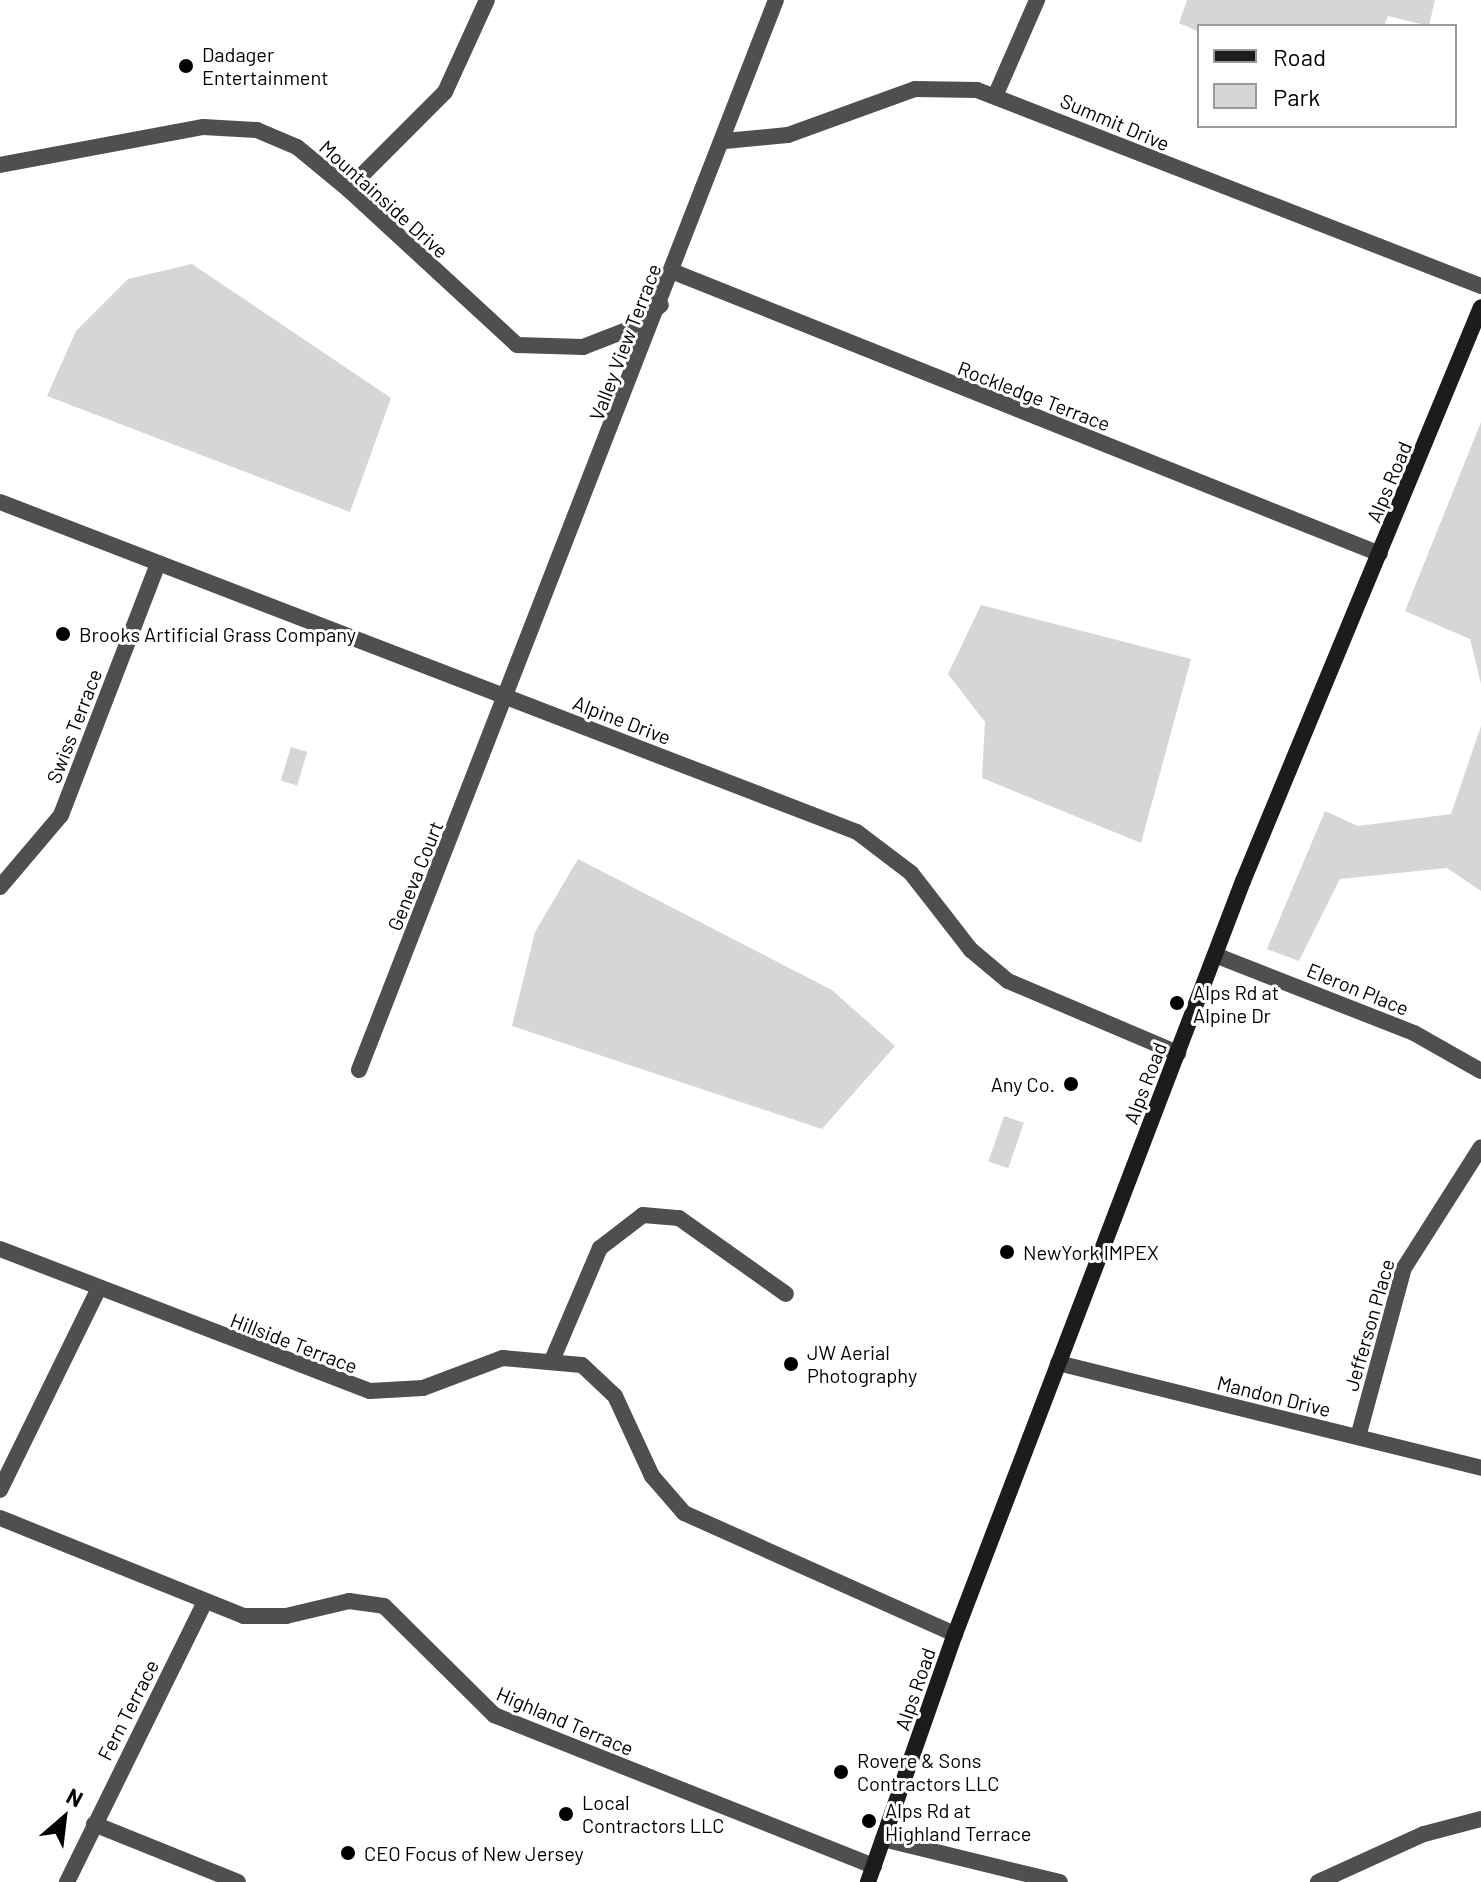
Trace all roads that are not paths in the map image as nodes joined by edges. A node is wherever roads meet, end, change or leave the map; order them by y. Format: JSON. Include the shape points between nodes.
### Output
{"nodes":[{"id":1,"x":487,"y":0,"type":"edge"},
{"id":2,"x":776,"y":0,"type":"edge"},
{"id":3,"x":1037,"y":0,"type":"edge"},
{"id":4,"x":996,"y":94,"type":"junction"},
{"id":5,"x":725,"y":141,"type":"junction"},
{"id":6,"x":0,"y":165,"type":"edge"},
{"id":7,"x":348,"y":189,"type":"junction"},
{"id":8,"x":674,"y":272,"type":"junction"},
{"id":9,"x":1481,"y":286,"type":"edge"},
{"id":10,"x":662,"y":304,"type":"junction"},
{"id":11,"x":1481,"y":307,"type":"edge"},
{"id":12,"x":0,"y":502,"type":"edge"},
{"id":13,"x":1380,"y":554,"type":"junction"},
{"id":14,"x":158,"y":563,"type":"junction"},
{"id":15,"x":507,"y":697,"type":"junction"},
{"id":16,"x":0,"y":887,"type":"edge"},
{"id":17,"x":1215,"y":955,"type":"junction"},
{"id":18,"x":1178,"y":1053,"type":"junction"},
{"id":19,"x":359,"y":1070,"type":"dead end"},
{"id":20,"x":1481,"y":1071,"type":"edge"},
{"id":21,"x":1481,"y":1147,"type":"edge"},
{"id":22,"x":0,"y":1249,"type":"edge"},
{"id":23,"x":99,"y":1288,"type":"junction"},
{"id":24,"x":786,"y":1294,"type":"dead end"},
{"id":25,"x":553,"y":1358,"type":"junction"},
{"id":26,"x":1058,"y":1363,"type":"junction"},
{"id":27,"x":1358,"y":1437,"type":"junction"},
{"id":28,"x":1481,"y":1468,"type":"edge"},
{"id":29,"x":0,"y":1490,"type":"edge"},
{"id":30,"x":0,"y":1518,"type":"edge"},
{"id":31,"x":205,"y":1601,"type":"junction"},
{"id":32,"x":955,"y":1634,"type":"junction"},
{"id":33,"x":1481,"y":1819,"type":"edge"},
{"id":34,"x":94,"y":1824,"type":"junction"},
{"id":35,"x":883,"y":1839,"type":"junction"},
{"id":36,"x":871,"y":1874,"type":"edge"},
{"id":37,"x":67,"y":1882,"type":"edge"},
{"id":38,"x":238,"y":1882,"type":"edge"},
{"id":39,"x":1060,"y":1882,"type":"edge"},
{"id":40,"x":1318,"y":1882,"type":"edge"}],
"edges":[{"from":1,"to":7,"type":"street","via":[[445,92]]},
{"from":2,"to":5,"type":"street","name":"Valley View Terrace"},
{"from":3,"to":4,"type":"street"},
{"from":4,"to":5,"type":"street","name":"Summit Drive","via":[[915,89],[788,135]]},
{"from":4,"to":9,"type":"street","name":"Summit Drive"},
{"from":5,"to":8,"type":"street","name":"Valley View Terrace"},
{"from":6,"to":7,"type":"street","name":"Mountainside Drive","via":[[231,126],[282,139]]},
{"from":7,"to":10,"type":"street","name":"Mountainside Drive","via":[[517,345],[583,347],[627,330]]},
{"from":8,"to":10,"type":"street","name":"Valley View Terrace"},
{"from":8,"to":13,"type":"street","name":"Rockledge Terrace"},
{"from":10,"to":15,"type":"street","name":"Valley View Terrace"},
{"from":11,"to":13,"type":"main road","name":"Alps Road"},
{"from":12,"to":14,"type":"street","name":"Alpine Drive"},
{"from":13,"to":17,"type":"main road","name":"Alps Road"},
{"from":14,"to":15,"type":"street","name":"Alpine Drive"},
{"from":14,"to":16,"type":"street","name":"Swiss Terrace","via":[[61,815]]},
{"from":15,"to":18,"type":"street","name":"Alpine Drive","via":[[857,832],[911,873],[971,950],[1008,981]]},
{"from":15,"to":19,"type":"street","name":"Geneva Court"},
{"from":17,"to":18,"type":"main road","name":"Alps Road"},
{"from":17,"to":20,"type":"street","name":"Eleron Place","via":[[1414,1033]]},
{"from":18,"to":26,"type":"main road","name":"Alps Road"},
{"from":21,"to":27,"type":"street","name":"Jefferson Place","via":[[1404,1268]]},
{"from":22,"to":23,"type":"street","name":"Hillside Terrace"},
{"from":23,"to":25,"type":"street","name":"Hillside Terrace","via":[[370,1391],[423,1388],[503,1358]]},
{"from":23,"to":29,"type":"street"},
{"from":24,"to":25,"type":"street","via":[[679,1218],[643,1215],[600,1248]]},
{"from":25,"to":32,"type":"street","name":"Hillside Terrace","via":[[582,1365],[615,1396],[652,1476],[684,1513]]},
{"from":26,"to":27,"type":"street","name":"Mandon Drive"},
{"from":26,"to":32,"type":"main road","name":"Alps Road"},
{"from":27,"to":28,"type":"street","name":"Mandon Drive"},
{"from":30,"to":31,"type":"street","name":"Highland Terrace"},
{"from":31,"to":34,"type":"street","name":"Fern Terrace"},
{"from":31,"to":36,"type":"street","name":"Highland Terrace","via":[[265,1618],[349,1601],[384,1606],[494,1715]]},
{"from":32,"to":35,"type":"main road","name":"Alps Road"},
{"from":33,"to":40,"type":"street","via":[[1424,1834]]},
{"from":34,"to":37,"type":"street","name":"Fern Terrace"},
{"from":34,"to":38,"type":"street"},
{"from":35,"to":36,"type":"main road","name":"Alps Road"},
{"from":35,"to":39,"type":"street"}]}
